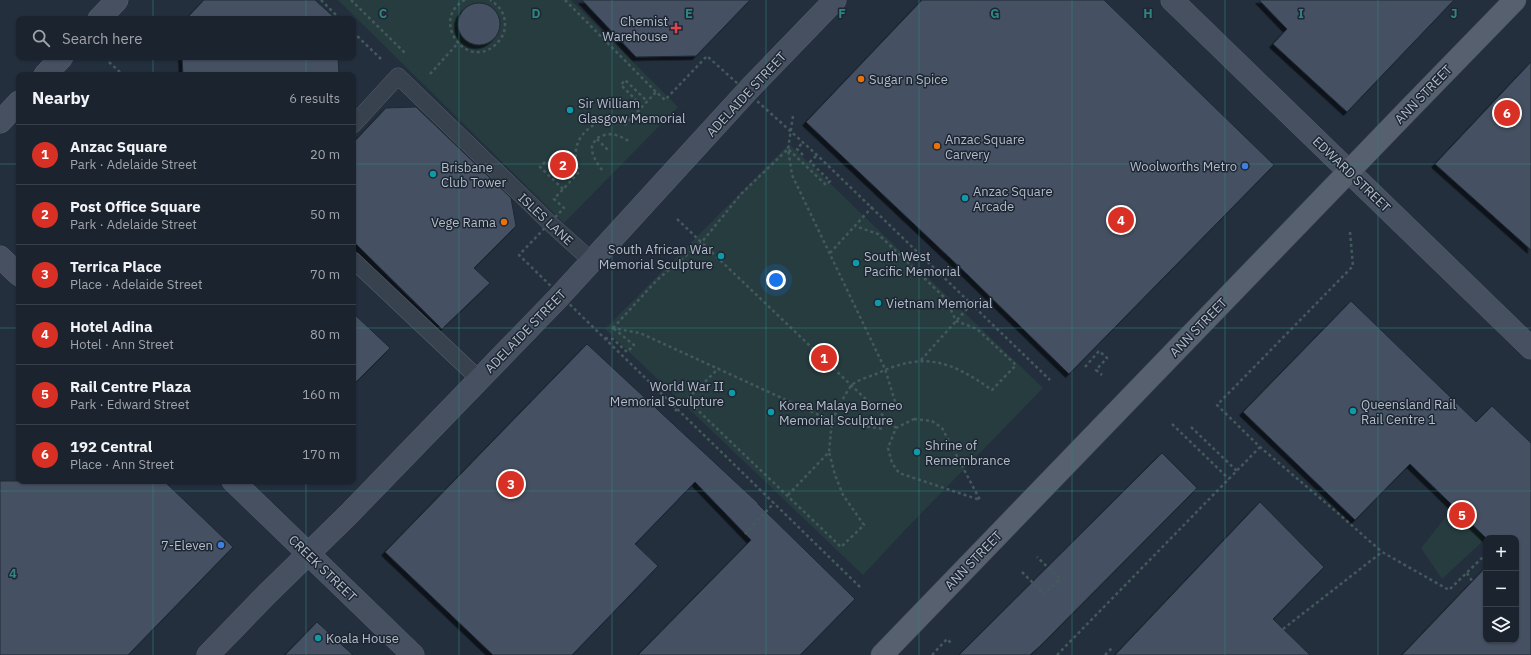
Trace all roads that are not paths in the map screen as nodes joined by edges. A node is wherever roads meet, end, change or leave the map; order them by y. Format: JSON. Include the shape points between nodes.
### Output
{"nodes":[{"id":1,"x":117,"y":0,"type":"edge"},
{"id":2,"x":835,"y":0,"type":"edge"},
{"id":3,"x":1172,"y":0,"type":"edge"},
{"id":4,"x":1512,"y":1,"type":"edge"},
{"id":5,"x":102,"y":16,"type":"edge"},
{"id":6,"x":59,"y":60,"type":"edge"},
{"id":7,"x":48,"y":72,"type":"edge"},
{"id":8,"x":16,"y":105,"type":"edge"},
{"id":9,"x":0,"y":122,"type":"edge"},
{"id":10,"x":356,"y":122,"type":"edge"},
{"id":11,"x":1350,"y":171,"type":"junction"},
{"id":12,"x":0,"y":257,"type":"edge"},
{"id":13,"x":592,"y":261,"type":"junction"},
{"id":14,"x":356,"y":263,"type":"edge"},
{"id":15,"x":16,"y":272,"type":"edge"},
{"id":16,"x":1531,"y":348,"type":"edge"},
{"id":17,"x":478,"y":379,"type":"junction"},
{"id":18,"x":236,"y":484,"type":"edge"},
{"id":19,"x":309,"y":554,"type":"junction"},
{"id":20,"x":208,"y":655,"type":"edge"},
{"id":21,"x":413,"y":655,"type":"edge"},
{"id":22,"x":882,"y":655,"type":"edge"}],
"edges":[{"from":1,"to":5,"type":"street"},
{"from":2,"to":13,"type":"street","name":"ADELAIDE STREET","via":[[751,87]]},
{"from":3,"to":11,"type":"street","name":"EDWARD STREET"},
{"from":4,"to":11,"type":"main road","name":"ANN STREET"},
{"from":6,"to":7,"type":"street"},
{"from":8,"to":9,"type":"street"},
{"from":10,"to":13,"type":"lane","name":"ISLES LANE","via":[[398,76]]},
{"from":11,"to":16,"type":"street","name":"EDWARD STREET"},
{"from":11,"to":22,"type":"main road","name":"ANN STREET"},
{"from":12,"to":15,"type":"street"},
{"from":13,"to":17,"type":"street","name":"ADELAIDE STREET"},
{"from":14,"to":17,"type":"lane"},
{"from":17,"to":19,"type":"street","name":"ADELAIDE STREET"},
{"from":18,"to":19,"type":"street","name":"CREEK STREET"},
{"from":19,"to":20,"type":"street","name":"ADELAIDE STREET"},
{"from":19,"to":21,"type":"street","name":"CREEK STREET"}]}
